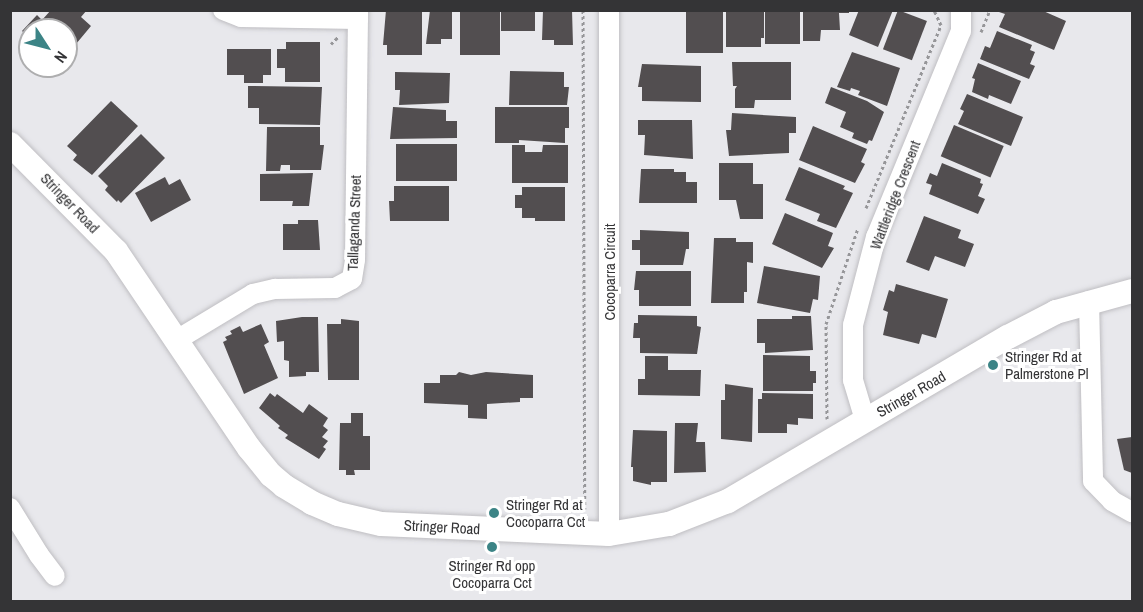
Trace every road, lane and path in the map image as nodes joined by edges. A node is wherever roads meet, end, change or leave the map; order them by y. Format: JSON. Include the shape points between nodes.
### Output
{"nodes":[{"id":1,"x":223,"y":10,"type":"edge"},
{"id":2,"x":583,"y":10,"type":"edge"},
{"id":3,"x":609,"y":10,"type":"edge"},
{"id":4,"x":990,"y":10,"type":"edge"},
{"id":5,"x":963,"y":11,"type":"edge"},
{"id":6,"x":358,"y":15,"type":"edge"},
{"id":7,"x":981,"y":32,"type":"dead end"},
{"id":8,"x":10,"y":144,"type":"edge"},
{"id":9,"x":1132,"y":291,"type":"edge"},
{"id":10,"x":1089,"y":301,"type":"junction"},
{"id":11,"x":175,"y":341,"type":"junction"},
{"id":12,"x":866,"y":420,"type":"junction"},
{"id":13,"x":10,"y":508,"type":"edge"},
{"id":14,"x":585,"y":509,"type":"dead end"},
{"id":15,"x":1132,"y":512,"type":"edge"},
{"id":16,"x":609,"y":534,"type":"junction"},
{"id":17,"x":56,"y":576,"type":"dead end"}],
"edges":[{"from":1,"to":6,"type":"street","via":[[241,16]]},
{"from":2,"to":14,"type":"path"},
{"from":3,"to":16,"type":"street","name":"Cocoparra Circuit"},
{"from":4,"to":7,"type":"path"},
{"from":5,"to":12,"type":"street","name":"Wattleridge Crescent","via":[[961,32],[876,237],[853,324],[854,380]]},
{"from":6,"to":11,"type":"street","name":"Tallaganda Street","via":[[352,279],[335,288],[275,289],[254,294]]},
{"from":8,"to":11,"type":"street","name":"Stringer Road","via":[[116,251]]},
{"from":9,"to":10,"type":"street","name":"Stringer Road"},
{"from":10,"to":12,"type":"street","name":"Stringer Road","via":[[1056,312],[1008,337]]},
{"from":10,"to":15,"type":"street","via":[[1093,481],[1112,501]]},
{"from":11,"to":16,"type":"street","name":"Stringer Road","via":[[271,475],[318,506],[381,524]]},
{"from":12,"to":16,"type":"street","name":"Stringer Road","via":[[698,515]]},
{"from":13,"to":17,"type":"street"}]}
